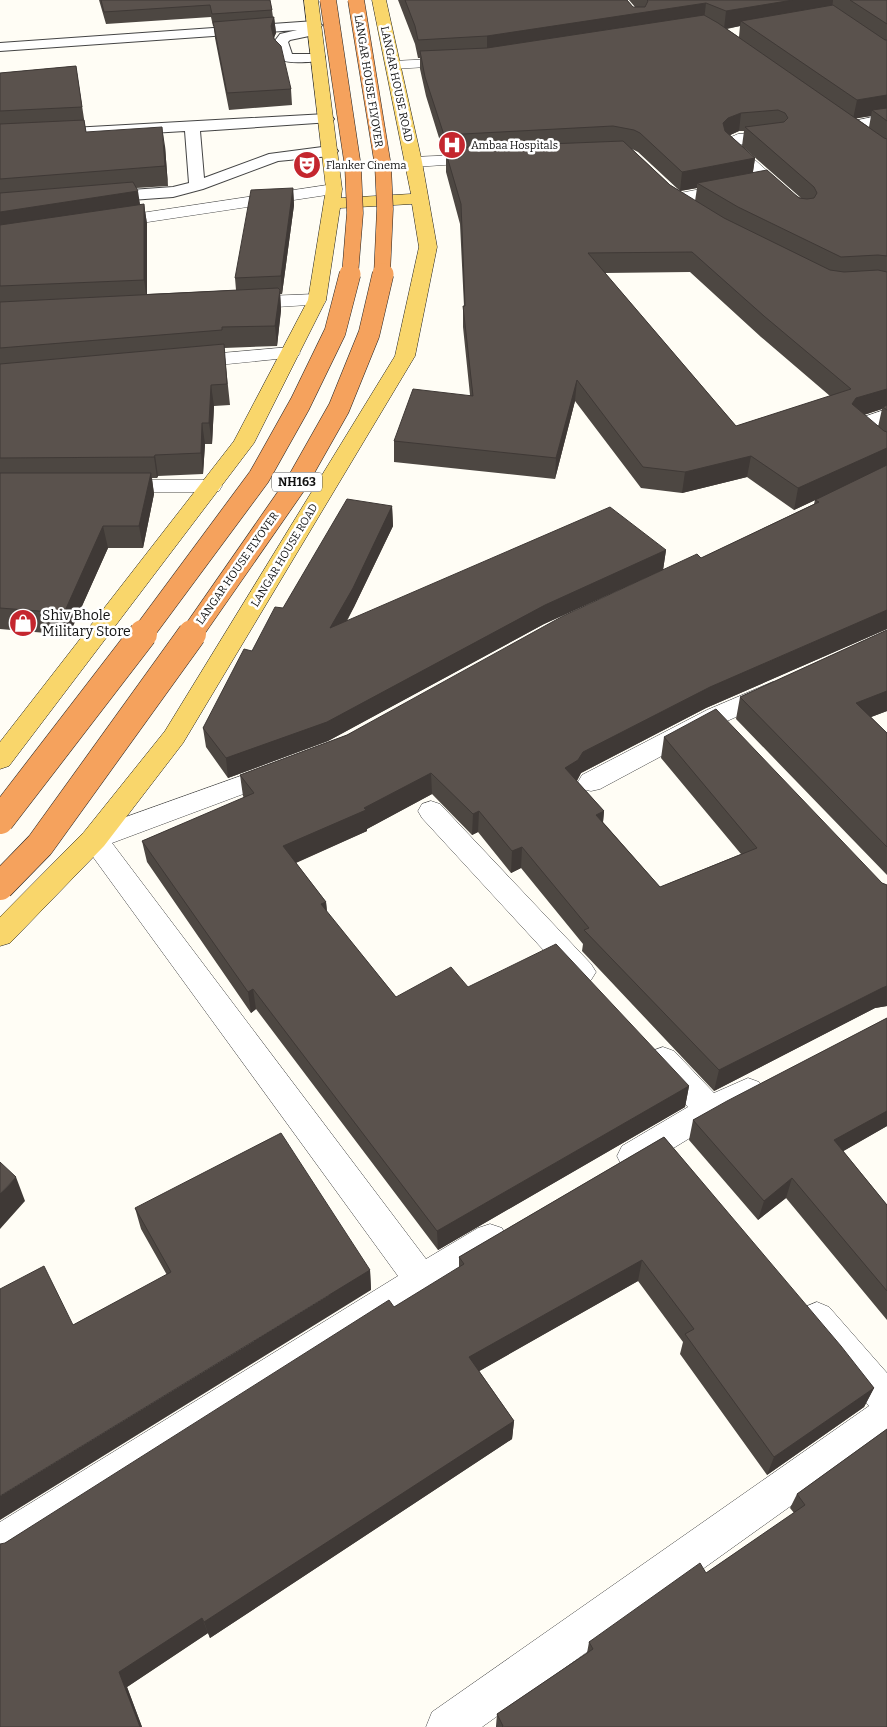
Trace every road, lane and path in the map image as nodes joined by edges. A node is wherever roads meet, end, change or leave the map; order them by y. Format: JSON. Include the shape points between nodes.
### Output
{"nodes":[{"id":1,"x":311,"y":0,"type":"edge"},
{"id":2,"x":328,"y":0,"type":"edge"},
{"id":3,"x":356,"y":0,"type":"edge"},
{"id":4,"x":379,"y":0,"type":"edge"},
{"id":5,"x":315,"y":28,"type":"junction"},
{"id":6,"x":0,"y":47,"type":"edge"},
{"id":7,"x":318,"y":57,"type":"junction"},
{"id":8,"x":468,"y":61,"type":"edge"},
{"id":9,"x":393,"y":65,"type":"junction"},
{"id":10,"x":834,"y":115,"type":"edge"},
{"id":11,"x":326,"y":119,"type":"junction"},
{"id":12,"x":887,"y":119,"type":"edge"},
{"id":13,"x":192,"y":126,"type":"junction"},
{"id":14,"x":850,"y":126,"type":"junction"},
{"id":15,"x":775,"y":136,"type":"edge"},
{"id":16,"x":865,"y":136,"type":"edge"},
{"id":17,"x":0,"y":137,"type":"edge"},
{"id":18,"x":330,"y":151,"type":"junction"},
{"id":19,"x":503,"y":158,"type":"edge"},
{"id":20,"x":414,"y":162,"type":"junction"},
{"id":21,"x":768,"y":181,"type":"junction"},
{"id":22,"x":197,"y":186,"type":"junction"},
{"id":23,"x":662,"y":186,"type":"edge"},
{"id":24,"x":334,"y":196,"type":"junction"},
{"id":25,"x":87,"y":199,"type":"edge"},
{"id":26,"x":420,"y":199,"type":"junction"},
{"id":27,"x":675,"y":199,"type":"junction"},
{"id":28,"x":796,"y":206,"type":"edge"},
{"id":29,"x":697,"y":213,"type":"edge"},
{"id":30,"x":88,"y":226,"type":"edge"},
{"id":31,"x":318,"y":300,"type":"junction"},
{"id":32,"x":228,"y":304,"type":"edge"},
{"id":33,"x":290,"y":353,"type":"junction"},
{"id":34,"x":174,"y":363,"type":"edge"},
{"id":35,"x":887,"y":415,"type":"edge"},
{"id":36,"x":887,"y":447,"type":"edge"},
{"id":37,"x":96,"y":486,"type":"edge"},
{"id":38,"x":211,"y":486,"type":"junction"},
{"id":39,"x":796,"y":679,"type":"edge"},
{"id":40,"x":716,"y":716,"type":"junction"},
{"id":41,"x":737,"y":738,"type":"edge"},
{"id":42,"x":0,"y":760,"type":"edge"},
{"id":43,"x":302,"y":762,"type":"edge"},
{"id":44,"x":591,"y":782,"type":"dead end"},
{"id":45,"x":430,"y":811,"type":"dead end"},
{"id":46,"x":0,"y":820,"type":"edge"},
{"id":47,"x":94,"y":839,"type":"junction"},
{"id":48,"x":0,"y":886,"type":"edge"},
{"id":49,"x":0,"y":935,"type":"edge"},
{"id":50,"x":601,"y":994,"type":"edge"},
{"id":51,"x":649,"y":1044,"type":"edge"},
{"id":52,"x":772,"y":1078,"type":"edge"},
{"id":53,"x":710,"y":1110,"type":"junction"},
{"id":54,"x":605,"y":1172,"type":"edge"},
{"id":55,"x":513,"y":1226,"type":"edge"},
{"id":56,"x":421,"y":1280,"type":"junction"},
{"id":57,"x":798,"y":1295,"type":"edge"},
{"id":58,"x":887,"y":1400,"type":"edge"},
{"id":59,"x":887,"y":1415,"type":"edge"},
{"id":60,"x":0,"y":1544,"type":"edge"},
{"id":61,"x":447,"y":1727,"type":"edge"}],
"edges":[{"from":1,"to":5,"type":"main road"},
{"from":2,"to":46,"type":"highway","number":"NH163","bridge":true,"via":[[352,167],[355,213],[352,268],[335,332],[259,477]]},
{"from":3,"to":48,"type":"highway","name":"LANGAR HOUSE FLYOVER","number":"NH163","bridge":true,"via":[[383,166],[385,209],[384,268],[369,334],[339,408],[296,484],[40,846]]},
{"from":4,"to":9,"type":"main road","name":"LANGAR HOUSE ROAD"},
{"from":5,"to":6,"type":"lane"},
{"from":5,"to":7,"type":"main road"},
{"from":5,"to":7,"type":"lane","via":[[285,37],[281,47],[288,58]]},
{"from":7,"to":11,"type":"main road"},
{"from":8,"to":9,"type":"street"},
{"from":9,"to":20,"type":"main road","name":"LANGAR HOUSE ROAD"},
{"from":10,"to":14,"type":"street"},
{"from":11,"to":13,"type":"lane"},
{"from":11,"to":18,"type":"main road"},
{"from":12,"to":14,"type":"street"},
{"from":13,"to":17,"type":"lane"},
{"from":13,"to":22,"type":"lane"},
{"from":14,"to":16,"type":"street"},
{"from":15,"to":21,"type":"street","via":[[738,139],[730,143]]},
{"from":18,"to":22,"type":"lane","via":[[275,157]]},
{"from":18,"to":24,"type":"main road"},
{"from":19,"to":20,"type":"street"},
{"from":20,"to":26,"type":"main road","name":"LANGAR HOUSE ROAD"},
{"from":21,"to":27,"type":"street"},
{"from":21,"to":28,"type":"street"},
{"from":22,"to":25,"type":"lane","via":[[173,192]]},
{"from":23,"to":27,"type":"street"},
{"from":24,"to":26,"type":"main road"},
{"from":24,"to":30,"type":"street"},
{"from":24,"to":31,"type":"main road"},
{"from":26,"to":47,"type":"main road","name":"LANGAR HOUSE ROAD","via":[[428,246],[405,356],[174,737]]},
{"from":27,"to":29,"type":"street"},
{"from":31,"to":32,"type":"street"},
{"from":31,"to":33,"type":"main road"},
{"from":33,"to":34,"type":"street"},
{"from":33,"to":38,"type":"main road","via":[[244,443]]},
{"from":35,"to":36,"type":"street","via":[[859,425]]},
{"from":37,"to":38,"type":"street"},
{"from":38,"to":42,"type":"main road"},
{"from":39,"to":40,"type":"street"},
{"from":40,"to":41,"type":"street"},
{"from":40,"to":44,"type":"street"},
{"from":43,"to":47,"type":"street"},
{"from":45,"to":50,"type":"street"},
{"from":47,"to":49,"type":"main road","name":"LANGAR HOUSE ROAD"},
{"from":47,"to":56,"type":"street"},
{"from":51,"to":53,"type":"street"},
{"from":52,"to":53,"type":"street"},
{"from":53,"to":54,"type":"street","via":[[673,1149]]},
{"from":55,"to":56,"type":"street"},
{"from":56,"to":60,"type":"street"},
{"from":57,"to":58,"type":"street"},
{"from":59,"to":61,"type":"street"}]}
